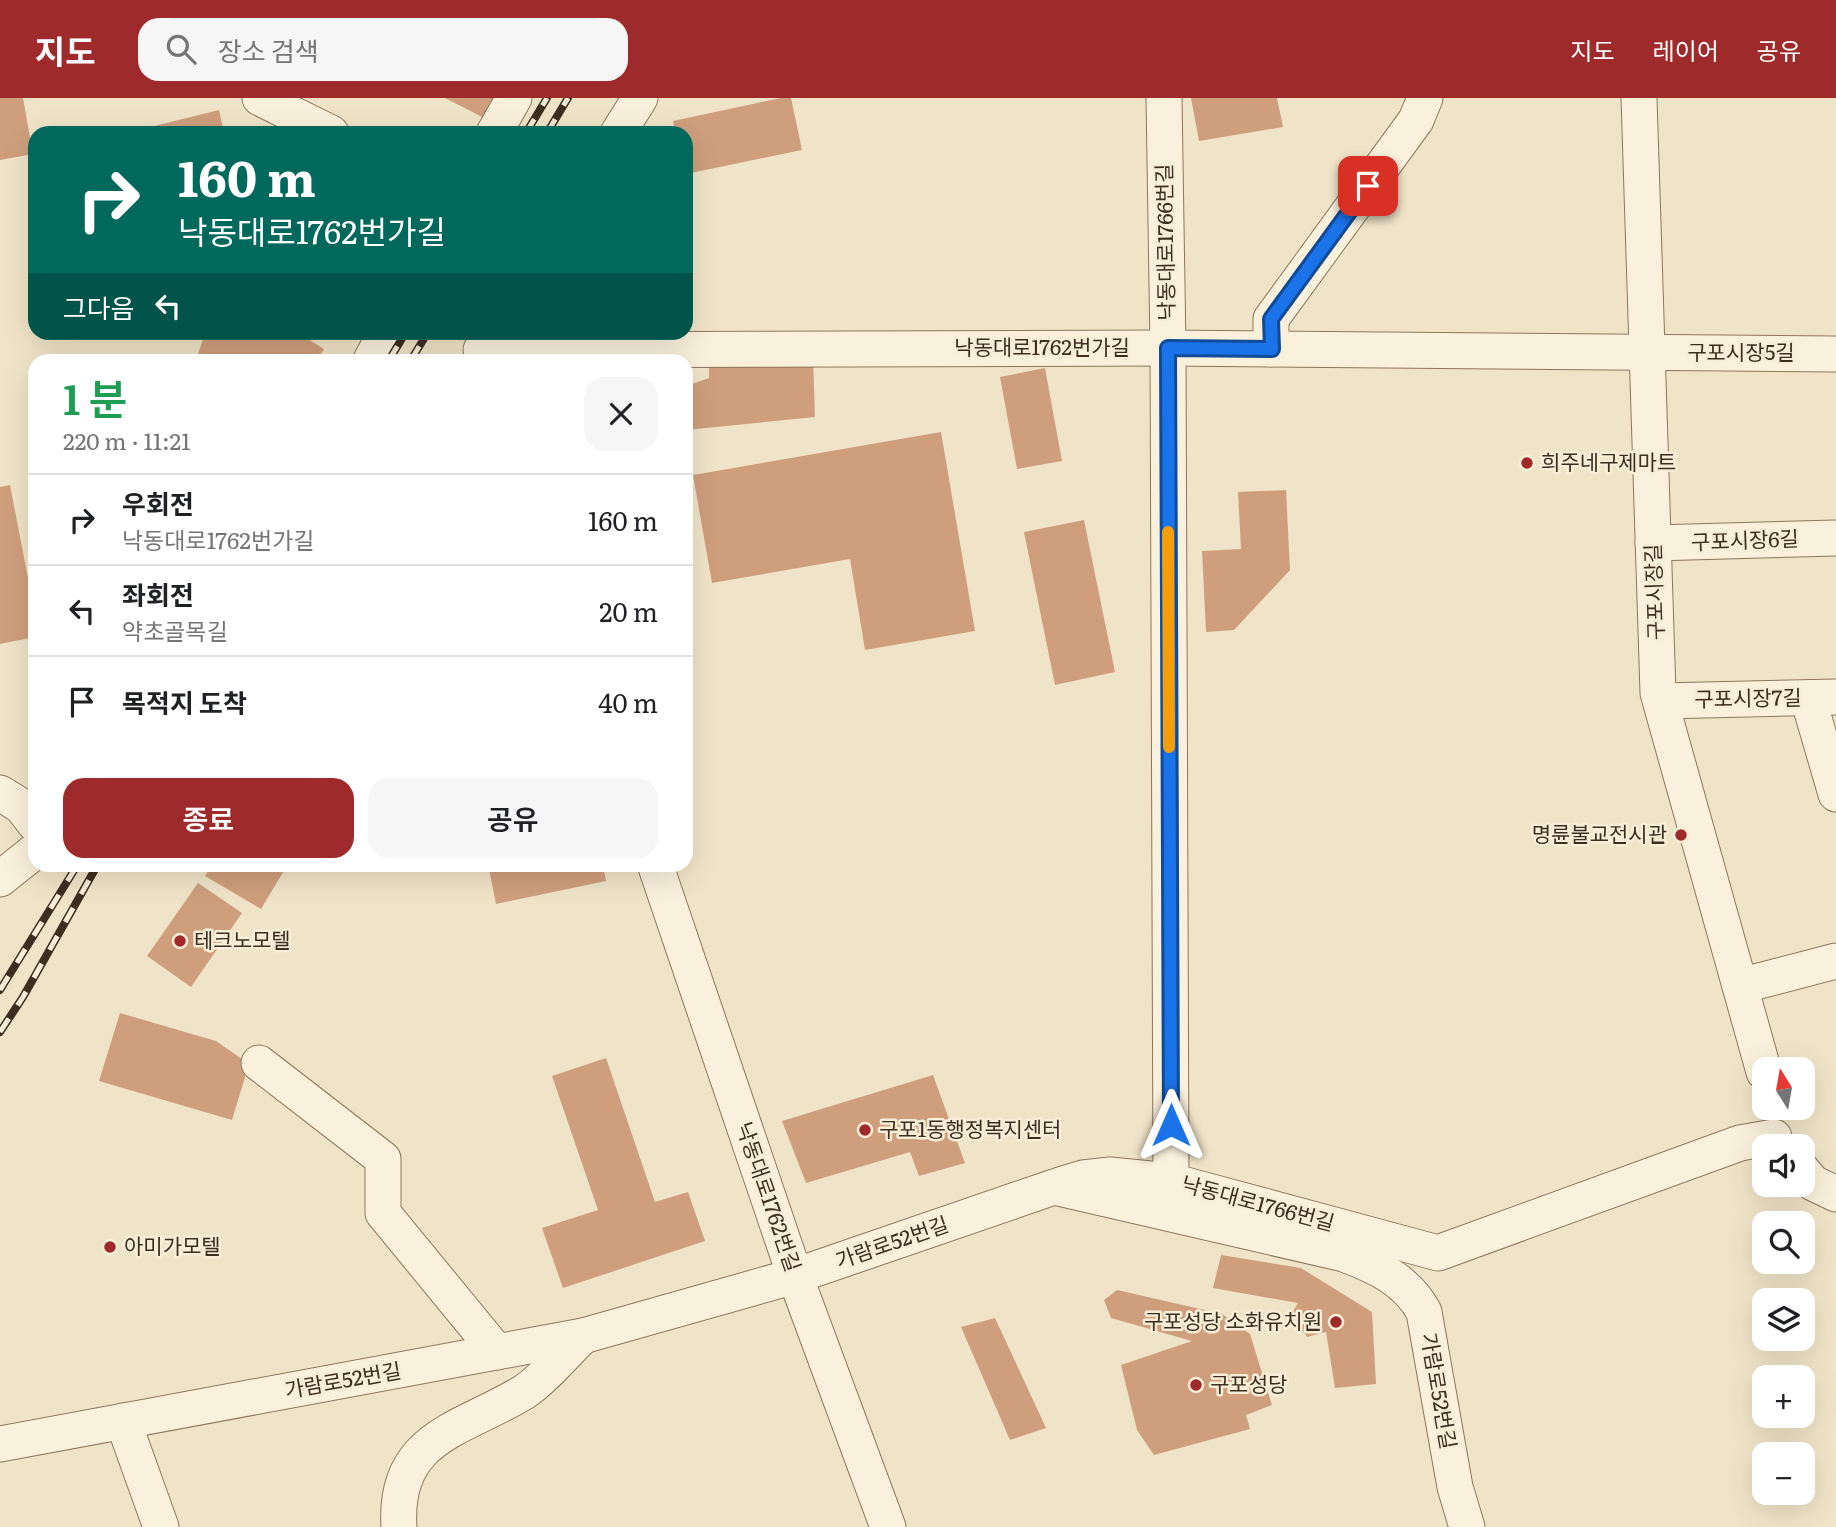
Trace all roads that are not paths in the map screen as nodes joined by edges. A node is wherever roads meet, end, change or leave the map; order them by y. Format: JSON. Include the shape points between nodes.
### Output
{"nodes":[{"id":1,"x":260,"y":98,"type":"edge"},
{"id":2,"x":514,"y":98,"type":"edge"},
{"id":3,"x":640,"y":98,"type":"edge"},
{"id":4,"x":1164,"y":98,"type":"edge"},
{"id":5,"x":1425,"y":98,"type":"edge"},
{"id":6,"x":1639,"y":98,"type":"edge"},
{"id":7,"x":317,"y":126,"type":"edge"},
{"id":8,"x":498,"y":126,"type":"edge"},
{"id":9,"x":622,"y":126,"type":"edge"},
{"id":10,"x":485,"y":348,"type":"edge"},
{"id":11,"x":1168,"y":348,"type":"junction"},
{"id":12,"x":1272,"y":349,"type":"junction"},
{"id":13,"x":1646,"y":353,"type":"junction"},
{"id":14,"x":1836,"y":354,"type":"edge"},
{"id":15,"x":1836,"y":538,"type":"edge"},
{"id":16,"x":1653,"y":543,"type":"junction"},
{"id":17,"x":1822,"y":698,"type":"edge"},
{"id":18,"x":1661,"y":701,"type":"junction"},
{"id":19,"x":0,"y":793,"type":"edge"},
{"id":20,"x":1836,"y":794,"type":"edge"},
{"id":21,"x":28,"y":815,"type":"edge"},
{"id":22,"x":28,"y":857,"type":"edge"},
{"id":23,"x":658,"y":872,"type":"edge"},
{"id":24,"x":0,"y":879,"type":"edge"},
{"id":25,"x":1836,"y":961,"type":"edge"},
{"id":26,"x":1741,"y":986,"type":"junction"},
{"id":27,"x":1760,"y":1057,"type":"edge"},
{"id":28,"x":259,"y":1063,"type":"dead end"},
{"id":29,"x":1776,"y":1130,"type":"edge"},
{"id":30,"x":1171,"y":1181,"type":"junction"},
{"id":31,"x":1815,"y":1183,"type":"edge"},
{"id":32,"x":1054,"y":1187,"type":"junction"},
{"id":33,"x":1836,"y":1194,"type":"edge"},
{"id":34,"x":795,"y":1276,"type":"junction"},
{"id":35,"x":583,"y":1336,"type":"junction"},
{"id":36,"x":496,"y":1352,"type":"junction"},
{"id":37,"x":123,"y":1421,"type":"junction"},
{"id":38,"x":0,"y":1444,"type":"edge"},
{"id":39,"x":161,"y":1527,"type":"edge"},
{"id":40,"x":399,"y":1527,"type":"edge"},
{"id":41,"x":888,"y":1527,"type":"edge"},
{"id":42,"x":1467,"y":1527,"type":"edge"}],
"edges":[{"from":1,"to":7,"type":"street"},
{"from":2,"to":8,"type":"street"},
{"from":3,"to":9,"type":"street"},
{"from":4,"to":11,"type":"street","name":"낙동대로1766번길"},
{"from":5,"to":12,"type":"street","via":[[1416,120],[1271,319]]},
{"from":6,"to":13,"type":"street","name":"구포시장길"},
{"from":10,"to":11,"type":"street","name":"낙동대로1762번가길"},
{"from":11,"to":12,"type":"street","name":"낙동대로1762번가길"},
{"from":11,"to":30,"type":"street","name":"낙동대로1766번길"},
{"from":12,"to":13,"type":"street","name":"낙동대로1762번가길"},
{"from":13,"to":14,"type":"street","name":"구포시장5길"},
{"from":13,"to":16,"type":"street","name":"구포시장길"},
{"from":15,"to":16,"type":"street","name":"구포시장6길"},
{"from":16,"to":18,"type":"street","name":"구포시장길"},
{"from":17,"to":18,"type":"street","name":"구포시장7길"},
{"from":17,"to":20,"type":"street"},
{"from":18,"to":26,"type":"street","name":"구포시장길"},
{"from":19,"to":21,"type":"street"},
{"from":22,"to":24,"type":"street"},
{"from":23,"to":34,"type":"street","name":"낙동대로1762번길"},
{"from":25,"to":26,"type":"street"},
{"from":26,"to":27,"type":"street","name":"구포시장길"},
{"from":28,"to":36,"type":"street","via":[[383,1159],[383,1213]]},
{"from":29,"to":30,"type":"street","name":"낙동대로1766번길","via":[[1438,1253]]},
{"from":30,"to":32,"type":"street","via":[[1110,1175]]},
{"from":31,"to":33,"type":"street"},
{"from":32,"to":34,"type":"street","name":"가람로52번길"},
{"from":32,"to":42,"type":"street","name":"가람로52번길","via":[[1344,1254],[1392,1276],[1424,1312],[1455,1487]]},
{"from":34,"to":35,"type":"street","name":"가람로52번길"},
{"from":34,"to":41,"type":"street","name":"낙동대로1762번길"},
{"from":35,"to":36,"type":"street","name":"가람로52번길"},
{"from":35,"to":40,"type":"street","via":[[526,1390],[454,1427],[426,1447],[409,1466],[399,1491]]},
{"from":36,"to":37,"type":"street","name":"가람로52번길"},
{"from":37,"to":38,"type":"street","name":"가람로52번길"},
{"from":37,"to":39,"type":"street"}]}
